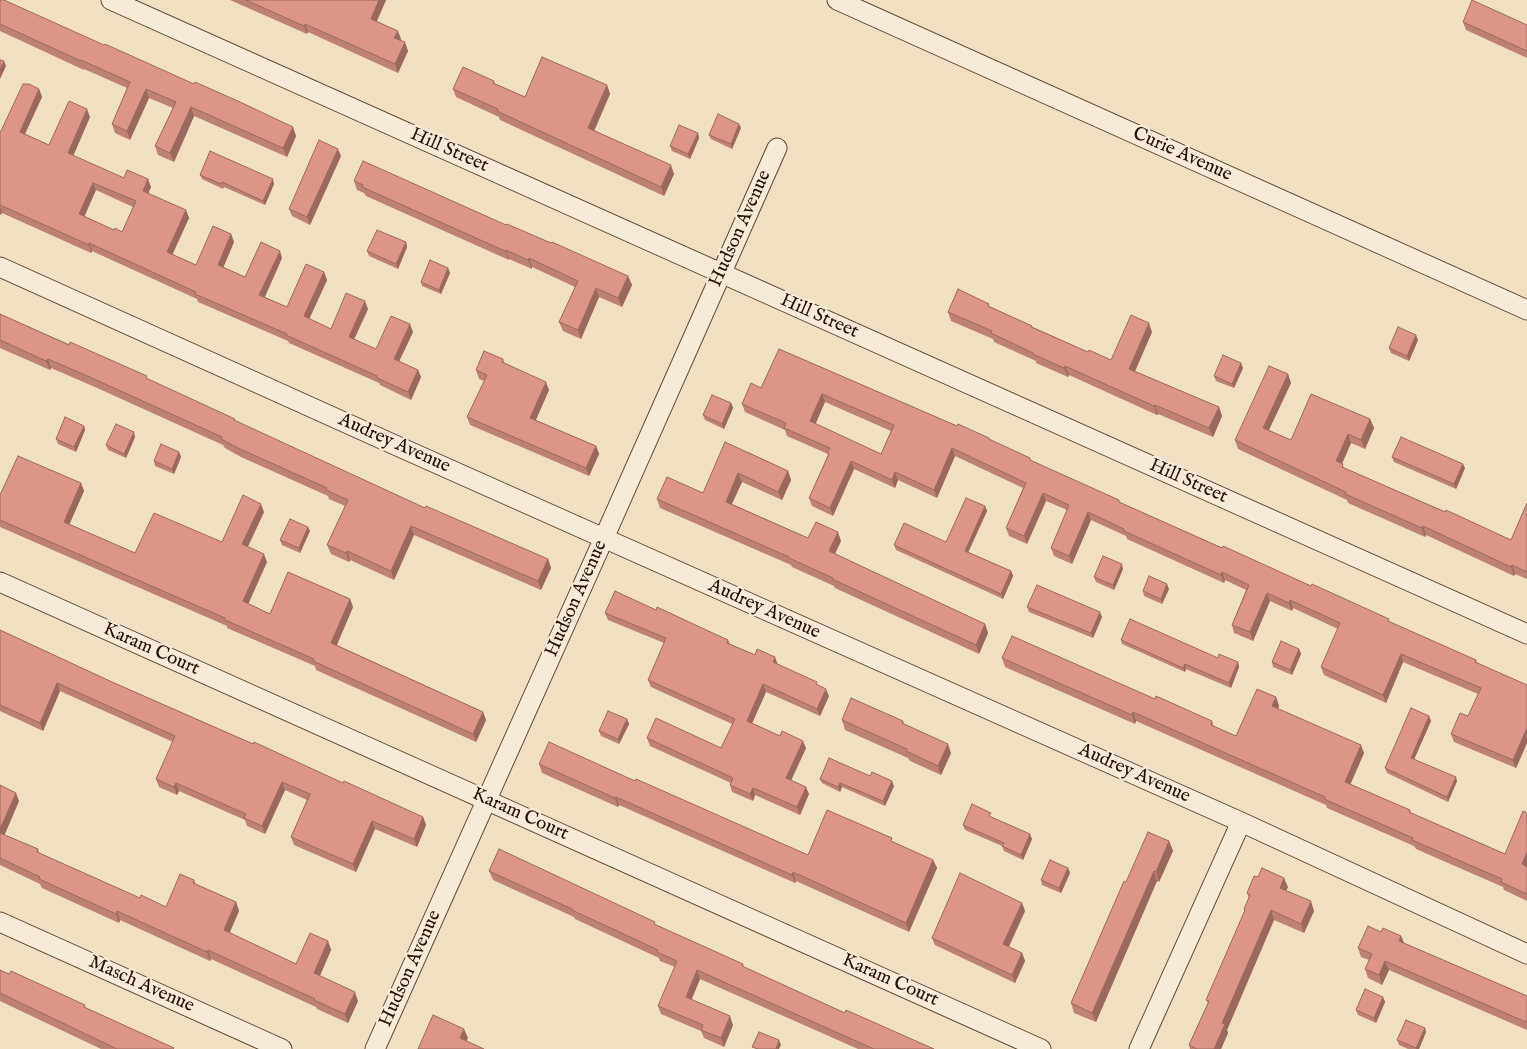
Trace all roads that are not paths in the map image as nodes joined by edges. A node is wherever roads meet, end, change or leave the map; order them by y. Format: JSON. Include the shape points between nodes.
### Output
{"nodes":[{"id":1,"x":110,"y":0,"type":"edge"},
{"id":2,"x":837,"y":0,"type":"edge"},
{"id":3,"x":777,"y":148,"type":"dead end"},
{"id":4,"x":0,"y":267,"type":"edge"},
{"id":5,"x":722,"y":274,"type":"junction"},
{"id":6,"x":1527,"y":310,"type":"edge"},
{"id":7,"x":604,"y":538,"type":"junction"},
{"id":8,"x":0,"y":582,"type":"edge"},
{"id":9,"x":1527,"y":634,"type":"edge"},
{"id":10,"x":487,"y":800,"type":"junction"},
{"id":11,"x":1241,"y":822,"type":"junction"},
{"id":12,"x":0,"y":922,"type":"edge"},
{"id":13,"x":1527,"y":954,"type":"edge"},
{"id":14,"x":282,"y":1049,"type":"edge"},
{"id":15,"x":375,"y":1049,"type":"edge"},
{"id":16,"x":1040,"y":1049,"type":"edge"},
{"id":17,"x":1139,"y":1049,"type":"edge"}],
"edges":[{"from":1,"to":5,"type":"street","name":"Hill Street"},
{"from":2,"to":6,"type":"street","name":"Curie Avenue"},
{"from":3,"to":5,"type":"street","name":"Hudson Avenue"},
{"from":4,"to":7,"type":"street","name":"Audrey Avenue"},
{"from":5,"to":7,"type":"street","name":"Hudson Avenue"},
{"from":5,"to":9,"type":"street","name":"Hill Street"},
{"from":7,"to":10,"type":"street","name":"Hudson Avenue"},
{"from":7,"to":11,"type":"street","name":"Audrey Avenue"},
{"from":8,"to":10,"type":"street","name":"Karam Court"},
{"from":10,"to":15,"type":"street","name":"Hudson Avenue"},
{"from":10,"to":16,"type":"street","name":"Karam Court"},
{"from":11,"to":13,"type":"street","name":"Audrey Avenue"},
{"from":11,"to":17,"type":"street"},
{"from":12,"to":14,"type":"street","name":"Masch Avenue"}]}
